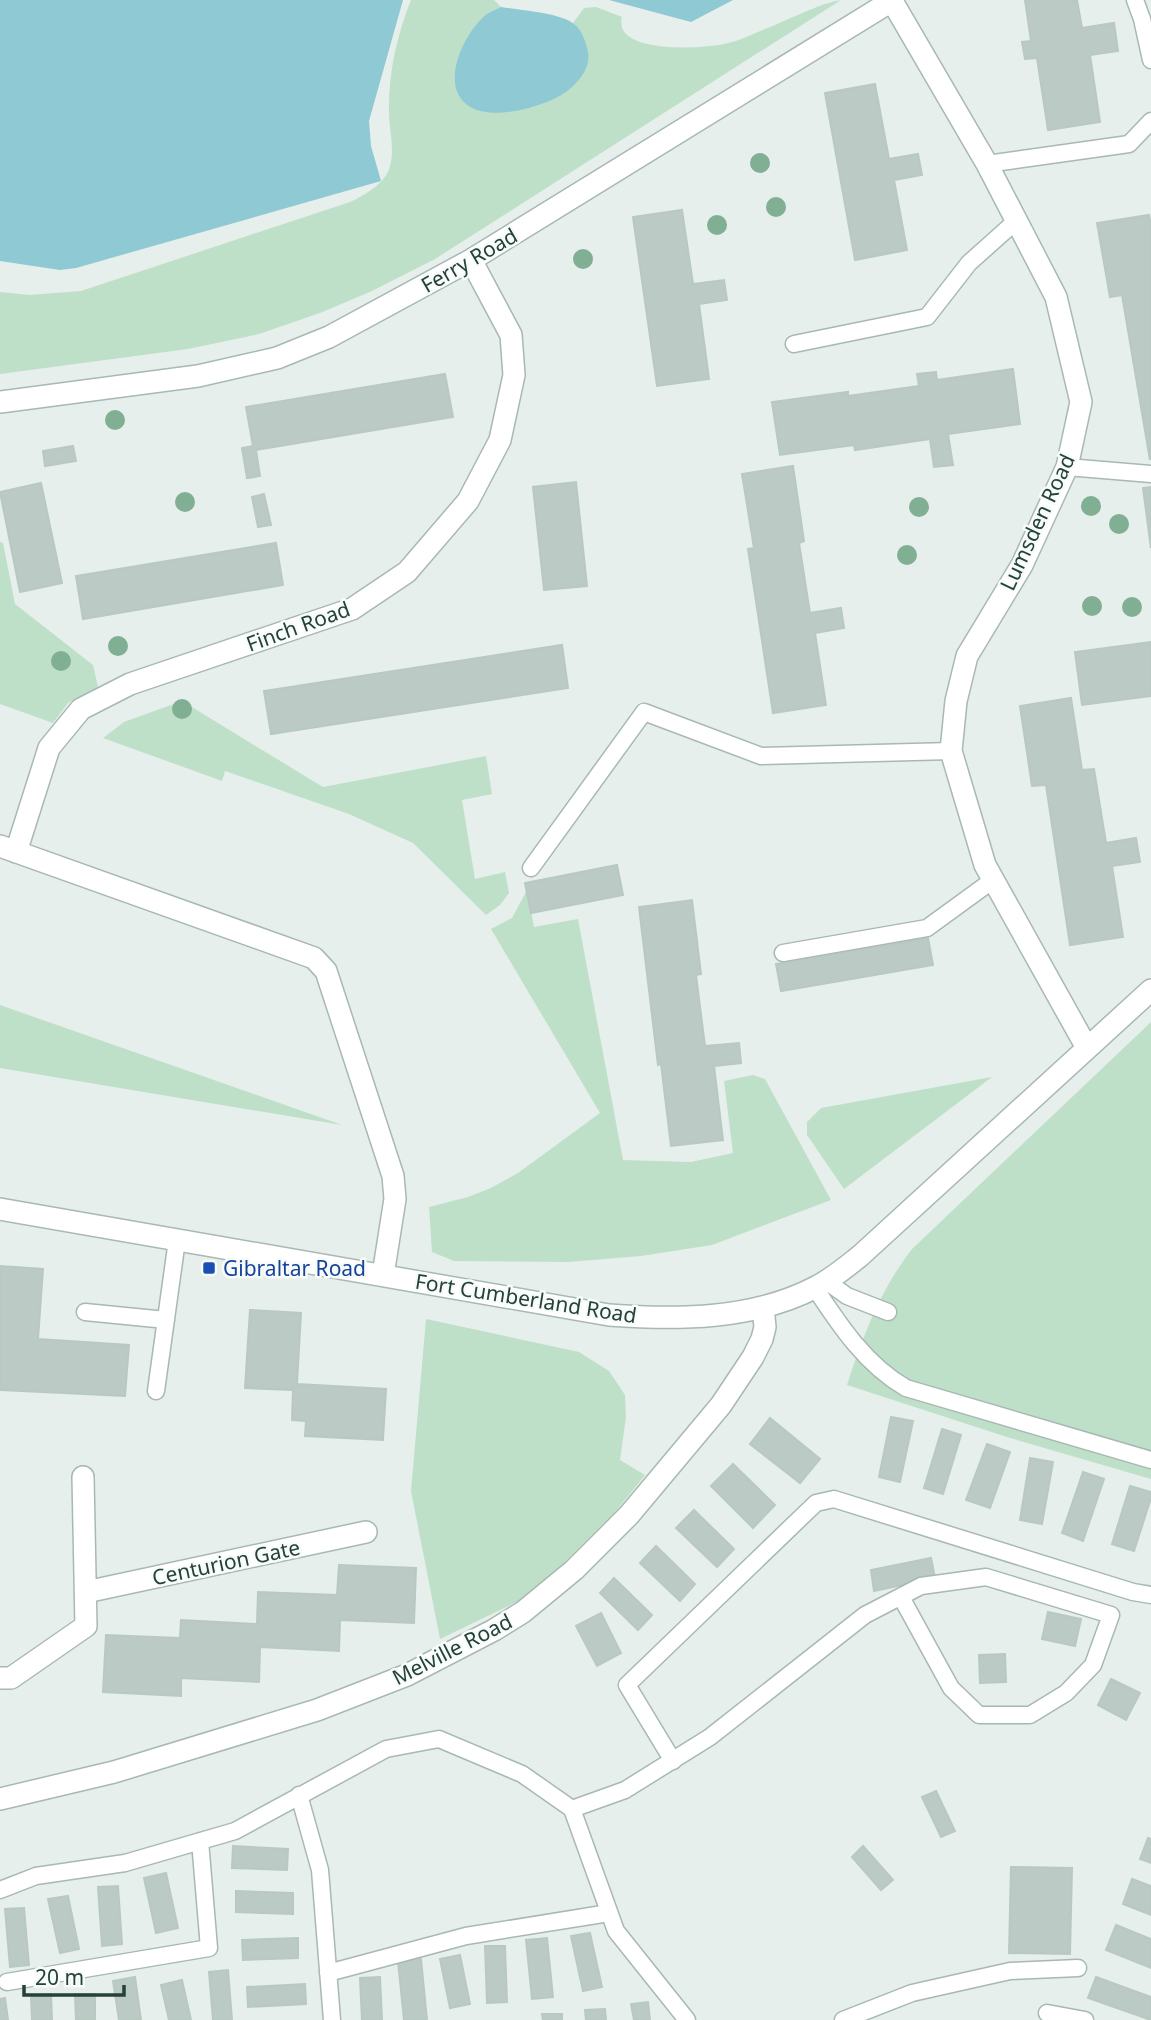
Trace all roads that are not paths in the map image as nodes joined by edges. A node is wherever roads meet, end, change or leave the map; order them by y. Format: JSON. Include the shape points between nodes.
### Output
{"nodes":[{"id":1,"x":1135,"y":0,"type":"edge"},
{"id":2,"x":892,"y":1,"type":"edge"},
{"id":3,"x":1151,"y":60,"type":"edge"},
{"id":4,"x":1151,"y":121,"type":"edge"},
{"id":5,"x":987,"y":164,"type":"junction"},
{"id":6,"x":1016,"y":221,"type":"junction"},
{"id":7,"x":471,"y":260,"type":"junction"},
{"id":8,"x":794,"y":344,"type":"dead end"},
{"id":9,"x":0,"y":402,"type":"edge"},
{"id":10,"x":1067,"y":467,"type":"junction"},
{"id":11,"x":1151,"y":474,"type":"edge"},
{"id":12,"x":951,"y":751,"type":"junction"},
{"id":13,"x":8,"y":849,"type":"edge"},
{"id":14,"x":531,"y":868,"type":"dead end"},
{"id":15,"x":993,"y":880,"type":"junction"},
{"id":16,"x":783,"y":953,"type":"dead end"},
{"id":17,"x":1151,"y":990,"type":"edge"},
{"id":18,"x":1087,"y":1048,"type":"junction"},
{"id":19,"x":0,"y":1209,"type":"edge"},
{"id":20,"x":177,"y":1240,"type":"junction"},
{"id":21,"x":383,"y":1275,"type":"junction"},
{"id":22,"x":820,"y":1284,"type":"junction"},
{"id":23,"x":763,"y":1307,"type":"junction"},
{"id":24,"x":85,"y":1312,"type":"dead end"},
{"id":25,"x":888,"y":1312,"type":"dead end"},
{"id":26,"x":166,"y":1320,"type":"junction"},
{"id":27,"x":156,"y":1391,"type":"dead end"},
{"id":28,"x":1151,"y":1460,"type":"edge"},
{"id":29,"x":83,"y":1477,"type":"dead end"},
{"id":30,"x":366,"y":1532,"type":"dead end"},
{"id":31,"x":86,"y":1592,"type":"junction"},
{"id":32,"x":1151,"y":1595,"type":"edge"},
{"id":33,"x":901,"y":1597,"type":"junction"},
{"id":34,"x":0,"y":1678,"type":"edge"},
{"id":35,"x":673,"y":1761,"type":"junction"},
{"id":36,"x":299,"y":1795,"type":"junction"},
{"id":37,"x":0,"y":1799,"type":"edge"},
{"id":38,"x":572,"y":1809,"type":"junction"},
{"id":39,"x":200,"y":1841,"type":"junction"},
{"id":40,"x":0,"y":1889,"type":"edge"},
{"id":41,"x":609,"y":1913,"type":"junction"},
{"id":42,"x":1078,"y":1968,"type":"dead end"},
{"id":43,"x":328,"y":1973,"type":"junction"},
{"id":44,"x":7,"y":1982,"type":"dead end"},
{"id":45,"x":1047,"y":2013,"type":"dead end"},
{"id":46,"x":332,"y":2020,"type":"edge"},
{"id":47,"x":687,"y":2020,"type":"edge"},
{"id":48,"x":843,"y":2020,"type":"edge"},
{"id":49,"x":1085,"y":2020,"type":"edge"}],
"edges":[{"from":1,"to":3,"type":"lane"},
{"from":2,"to":5,"type":"street","name":"Lumsden Road"},
{"from":2,"to":7,"type":"street","name":"Ferry Road"},
{"from":4,"to":5,"type":"lane","via":[[1129,144]]},
{"from":5,"to":6,"type":"street","name":"Lumsden Road"},
{"from":6,"to":8,"type":"lane","via":[[969,263],[927,317]]},
{"from":6,"to":10,"type":"street","name":"Lumsden Road","via":[[1056,297],[1081,402]]},
{"from":7,"to":9,"type":"street","name":"Ferry Road","via":[[351,327],[277,358],[186,378]]},
{"from":7,"to":13,"type":"street","name":"Finch Road","via":[[511,335],[514,375],[500,440],[468,501],[407,572],[352,609],[130,684],[81,709],[49,748]]},
{"from":10,"to":11,"type":"lane"},
{"from":10,"to":12,"type":"street","name":"Lumsden Road","via":[[1022,565],[967,656]]},
{"from":12,"to":14,"type":"lane","via":[[761,756],[644,712]]},
{"from":12,"to":15,"type":"street","name":"Lumsden Road"},
{"from":13,"to":21,"type":"street","via":[[314,958],[326,971],[393,1176],[395,1199]]},
{"from":15,"to":16,"type":"lane","via":[[927,928]]},
{"from":15,"to":18,"type":"street","name":"Lumsden Road"},
{"from":17,"to":18,"type":"street","name":"Fort Cumberland Road"},
{"from":18,"to":22,"type":"street","name":"Fort Cumberland Road","via":[[876,1242]]},
{"from":19,"to":20,"type":"street","name":"Fort Cumberland Road"},
{"from":20,"to":21,"type":"street","name":"Fort Cumberland Road"},
{"from":20,"to":26,"type":"lane"},
{"from":21,"to":23,"type":"street","name":"Fort Cumberland Road","via":[[609,1315],[679,1318]]},
{"from":22,"to":23,"type":"street","name":"Fort Cumberland Road"},
{"from":22,"to":25,"type":"lane"},
{"from":22,"to":28,"type":"lane","via":[[836,1320],[875,1366],[906,1388]]},
{"from":23,"to":37,"type":"street","name":"Melville Road","via":[[762,1339],[721,1405],[629,1516],[552,1590],[514,1618],[407,1675],[317,1710],[114,1772]]},
{"from":24,"to":26,"type":"lane"},
{"from":26,"to":27,"type":"lane"},
{"from":29,"to":31,"type":"street"},
{"from":30,"to":31,"type":"street","name":"Centurion Gate"},
{"from":31,"to":34,"type":"street","via":[[86,1626],[11,1678]]},
{"from":32,"to":35,"type":"lane","via":[[834,1499],[816,1503],[628,1685]]},
{"from":33,"to":33,"type":"lane","via":[[921,1586],[986,1577],[1111,1615],[1093,1665],[1066,1693],[1030,1715],[979,1715],[951,1688]]},
{"from":33,"to":35,"type":"lane","via":[[865,1615]]},
{"from":35,"to":38,"type":"lane","via":[[625,1790]]},
{"from":36,"to":38,"type":"lane","via":[[386,1749],[439,1739],[522,1774]]},
{"from":36,"to":39,"type":"lane","via":[[234,1831]]},
{"from":36,"to":43,"type":"lane","via":[[320,1870]]},
{"from":38,"to":41,"type":"lane"},
{"from":39,"to":40,"type":"lane","via":[[125,1863],[36,1876]]},
{"from":39,"to":44,"type":"lane","via":[[209,1948]]},
{"from":41,"to":43,"type":"lane","via":[[466,1936]]},
{"from":41,"to":47,"type":"lane","via":[[616,1931]]},
{"from":42,"to":48,"type":"lane","via":[[1010,1971],[912,1993]]},
{"from":43,"to":46,"type":"lane"},
{"from":45,"to":49,"type":"lane"}]}
